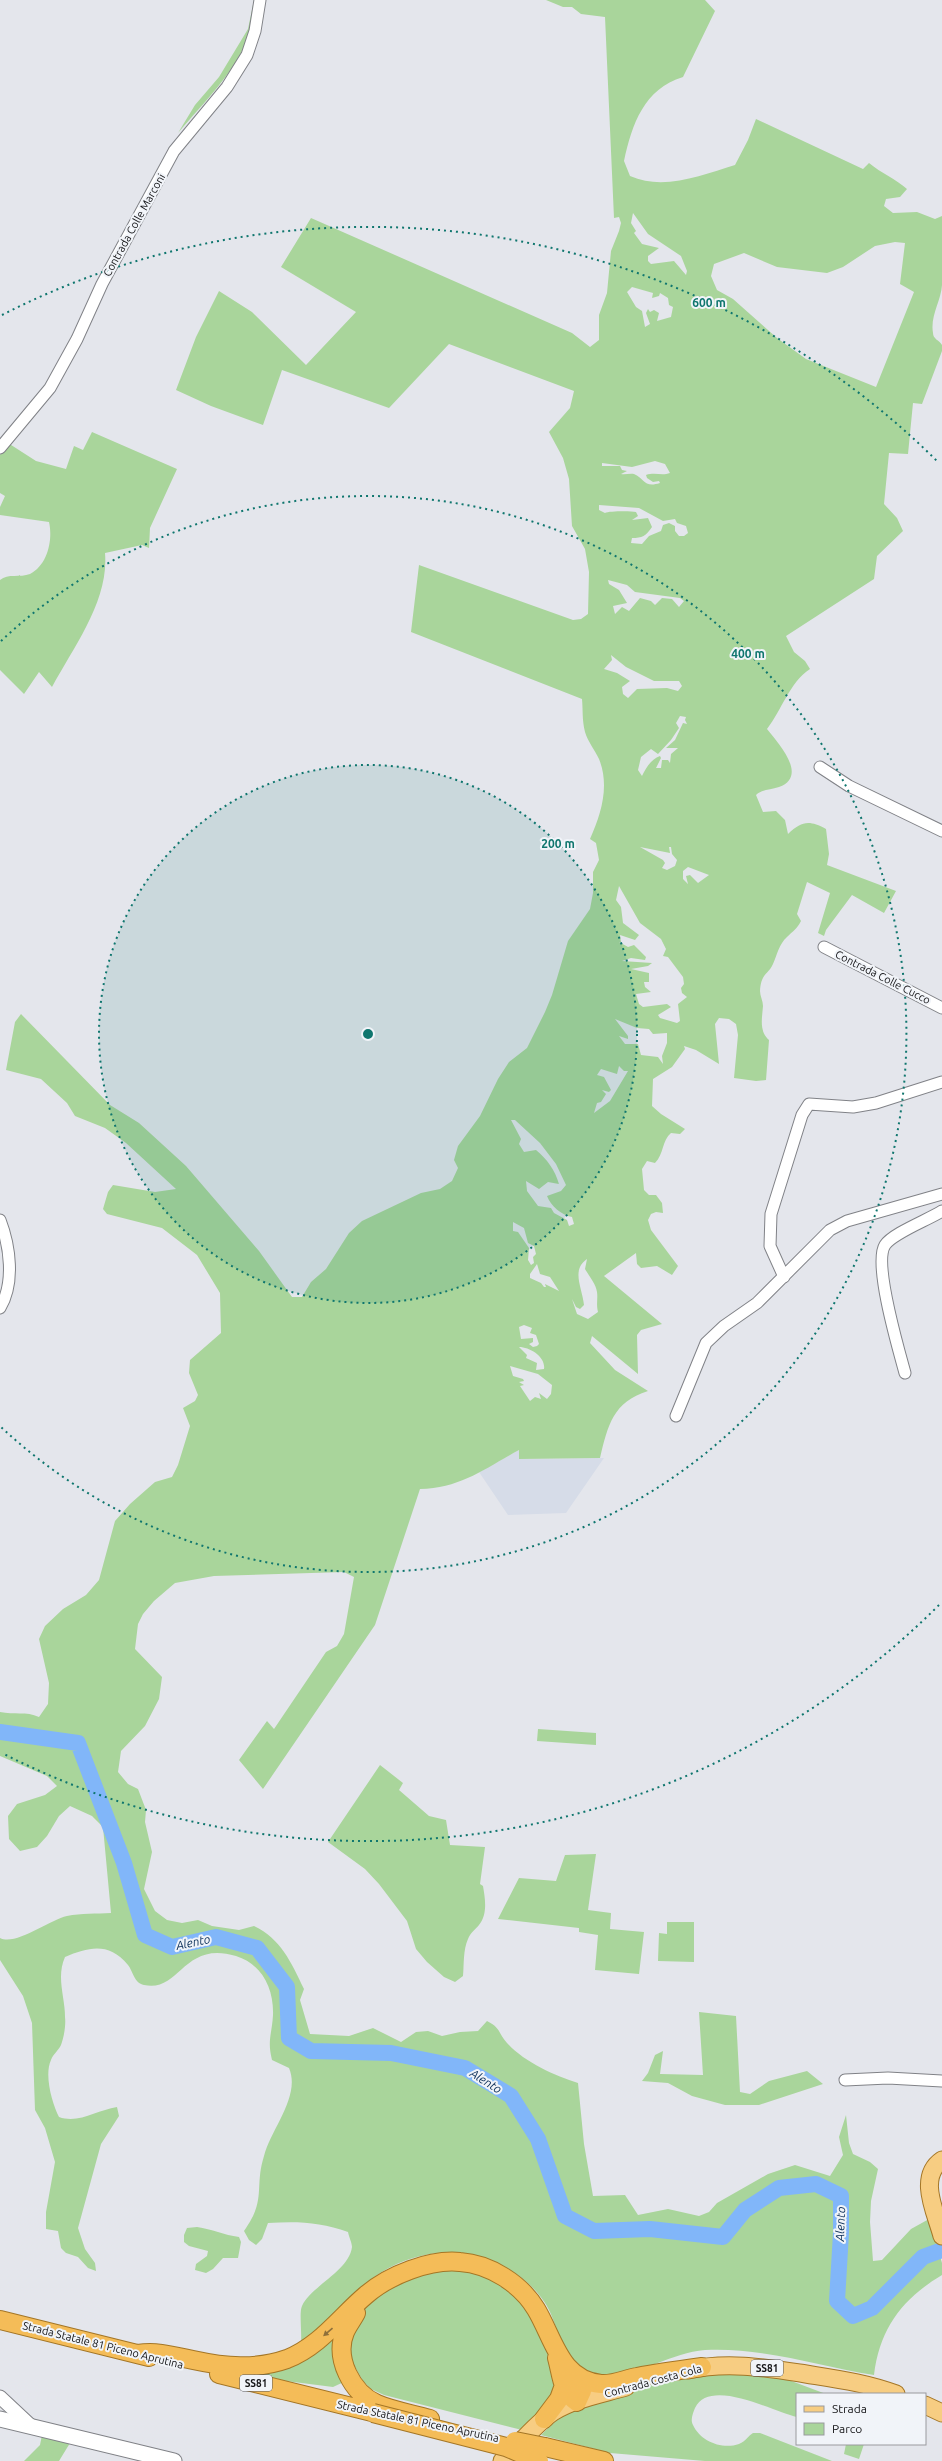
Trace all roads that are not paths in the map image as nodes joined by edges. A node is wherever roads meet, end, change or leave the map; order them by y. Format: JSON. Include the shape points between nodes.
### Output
{"nodes":[{"id":1,"x":260,"y":0,"type":"edge"},
{"id":2,"x":0,"y":448,"type":"edge"},
{"id":3,"x":820,"y":767,"type":"dead end"},
{"id":4,"x":942,"y":831,"type":"edge"},
{"id":5,"x":824,"y":947,"type":"dead end"},
{"id":6,"x":942,"y":1008,"type":"edge"},
{"id":7,"x":942,"y":1082,"type":"edge"},
{"id":8,"x":942,"y":1194,"type":"edge"},
{"id":9,"x":942,"y":1211,"type":"edge"},
{"id":10,"x":0,"y":1220,"type":"edge"},
{"id":11,"x":784,"y":1277,"type":"junction"},
{"id":12,"x":0,"y":1308,"type":"edge"},
{"id":13,"x":905,"y":1374,"type":"dead end"},
{"id":14,"x":676,"y":1416,"type":"dead end"},
{"id":15,"x":845,"y":2080,"type":"dead end"},
{"id":16,"x":942,"y":2080,"type":"edge"},
{"id":17,"x":942,"y":2160,"type":"edge"},
{"id":18,"x":942,"y":2236,"type":"edge"},
{"id":19,"x":402,"y":2274,"type":"junction"},
{"id":20,"x":0,"y":2320,"type":"edge"},
{"id":21,"x":554,"y":2347,"type":"junction"},
{"id":22,"x":138,"y":2354,"type":"junction"},
{"id":23,"x":702,"y":2367,"type":"junction"},
{"id":24,"x":580,"y":2379,"type":"junction"},
{"id":25,"x":563,"y":2388,"type":"junction"},
{"id":26,"x":893,"y":2393,"type":"edge"},
{"id":27,"x":0,"y":2397,"type":"edge"},
{"id":28,"x":577,"y":2402,"type":"junction"},
{"id":29,"x":926,"y":2405,"type":"edge"},
{"id":30,"x":373,"y":2413,"type":"junction"},
{"id":31,"x":942,"y":2413,"type":"edge"},
{"id":32,"x":0,"y":2420,"type":"edge"},
{"id":33,"x":539,"y":2424,"type":"junction"},
{"id":34,"x":31,"y":2426,"type":"junction"},
{"id":35,"x":487,"y":2436,"type":"junction"},
{"id":36,"x":542,"y":2454,"type":"edge"},
{"id":37,"x":174,"y":2461,"type":"edge"},
{"id":38,"x":502,"y":2461,"type":"edge"},
{"id":39,"x":604,"y":2461,"type":"edge"}],
"edges":[{"from":1,"to":2,"type":"street","name":"Contrada Colle Marconi","via":[[255,31],[247,55],[227,87],[174,151],[102,284],[77,339],[50,388]]},
{"from":3,"to":4,"type":"street","via":[[849,786]]},
{"from":5,"to":6,"type":"street","name":"Contrada Colle Cucco"},
{"from":7,"to":11,"type":"street","via":[[853,1108],[809,1104],[802,1115],[771,1214],[770,1246]]},
{"from":8,"to":11,"type":"street","via":[[846,1221],[830,1230]]},
{"from":9,"to":13,"type":"street","via":[[894,1237],[885,1245],[881,1255],[889,1311]]},
{"from":10,"to":12,"type":"street","via":[[6,1235],[9,1258],[8,1282]]},
{"from":11,"to":14,"type":"street","via":[[757,1303],[724,1326],[706,1343]]},
{"from":15,"to":16,"type":"street"},
{"from":17,"to":18,"type":"main road","via":[[932,2168],[930,2174],[931,2197]]},
{"from":19,"to":21,"type":"highway","via":[[444,2261],[461,2262],[496,2273],[527,2296],[542,2320]]},
{"from":19,"to":22,"type":"highway","one_way":true,"via":[[366,2294],[313,2345],[286,2359],[260,2365],[224,2366],[154,2352]]},
{"from":19,"to":35,"type":"highway","via":[[366,2301],[345,2332],[343,2360],[354,2384],[364,2396],[377,2404]]},
{"from":20,"to":22,"type":"highway","name":"Strada Statale 81 Piceno Aprutina","number":"SS81"},
{"from":21,"to":24,"type":"highway","via":[[566,2367]]},
{"from":21,"to":25,"type":"highway"},
{"from":22,"to":30,"type":"highway","name":"Strada Statale 81 Piceno Aprutina","number":"SS81"},
{"from":23,"to":24,"type":"highway","via":[[635,2377],[612,2384]]},
{"from":23,"to":26,"type":"main road","name":"Contrada Costa Cola","number":"SS81","via":[[754,2366],[856,2382]]},
{"from":23,"to":28,"type":"main road","name":"Contrada Costa Cola","number":"SS81"},
{"from":24,"to":28,"type":"highway","via":[[582,2391]]},
{"from":25,"to":28,"type":"highway","via":[[568,2396]]},
{"from":25,"to":33,"type":"highway","via":[[559,2399]]},
{"from":27,"to":34,"type":"street"},
{"from":28,"to":33,"type":"main road","number":"SS81"},
{"from":29,"to":31,"type":"main road"},
{"from":30,"to":35,"type":"highway","name":"Strada Statale 81 Piceno Aprutina","number":"SS81","bridge":true},
{"from":30,"to":36,"type":"highway","bridge":true},
{"from":32,"to":34,"type":"main road"},
{"from":33,"to":38,"type":"main road","number":"SS81"},
{"from":34,"to":37,"type":"main road"},
{"from":35,"to":36,"type":"highway","name":"Strada Statale 81 Piceno Aprutina","bridge":true},
{"from":36,"to":39,"type":"highway","name":"Strada Statale 81 Piceno Aprutina"}]}
